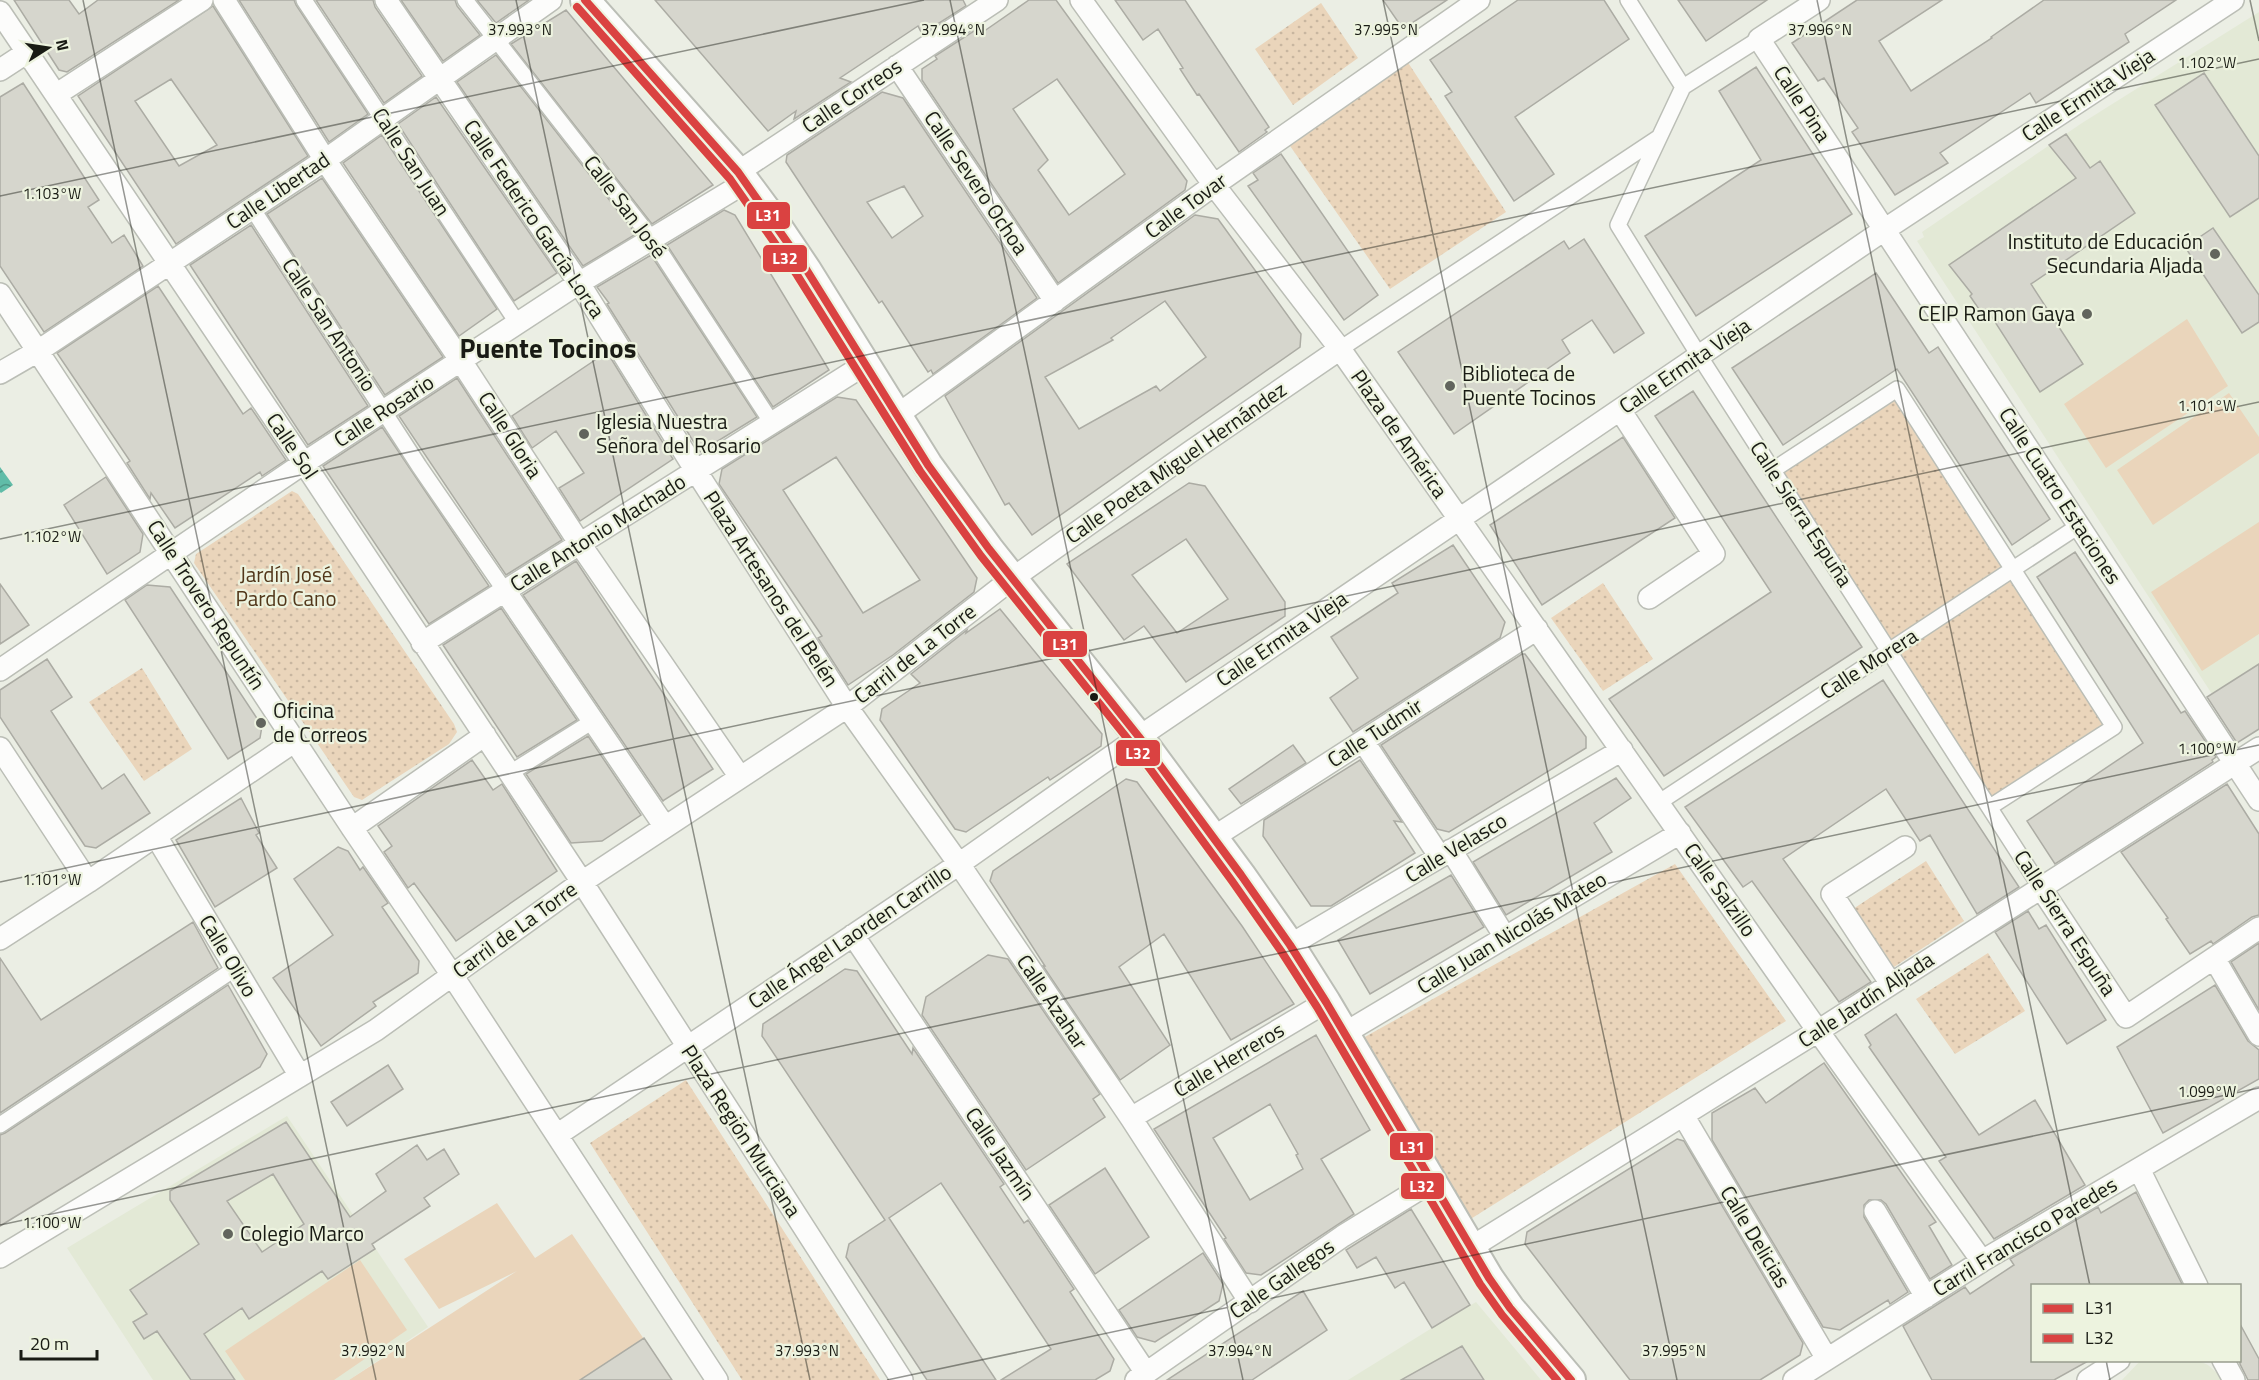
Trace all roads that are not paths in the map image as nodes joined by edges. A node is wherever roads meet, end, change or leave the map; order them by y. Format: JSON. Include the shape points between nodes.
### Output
{"nodes":[{"id":1,"x":202,"y":0,"type":"edge"},
{"id":2,"x":224,"y":0,"type":"edge"},
{"id":3,"x":303,"y":0,"type":"edge"},
{"id":4,"x":386,"y":0,"type":"edge"},
{"id":5,"x":465,"y":0,"type":"edge"},
{"id":6,"x":551,"y":0,"type":"edge"},
{"id":7,"x":585,"y":0,"type":"edge"},
{"id":8,"x":997,"y":0,"type":"edge"},
{"id":9,"x":1082,"y":0,"type":"edge"},
{"id":10,"x":1479,"y":0,"type":"edge"},
{"id":11,"x":1628,"y":0,"type":"edge"},
{"id":12,"x":1819,"y":0,"type":"edge"},
{"id":13,"x":2233,"y":0,"type":"edge"},
{"id":14,"x":0,"y":12,"type":"edge"},
{"id":15,"x":1759,"y":39,"type":"junction"},
{"id":16,"x":494,"y":40,"type":"junction"},
{"id":17,"x":26,"y":53,"type":"junction"},
{"id":18,"x":897,"y":66,"type":"junction"},
{"id":19,"x":0,"y":70,"type":"edge"},
{"id":20,"x":440,"y":79,"type":"junction"},
{"id":21,"x":1683,"y":87,"type":"junction"},
{"id":22,"x":57,"y":94,"type":"junction"},
{"id":23,"x":382,"y":119,"type":"junction"},
{"id":24,"x":1659,"y":137,"type":"junction"},
{"id":25,"x":326,"y":159,"type":"junction"},
{"id":26,"x":742,"y":177,"type":"junction"},
{"id":27,"x":1214,"y":185,"type":"junction"},
{"id":28,"x":252,"y":208,"type":"junction"},
{"id":29,"x":1884,"y":230,"type":"junction"},
{"id":30,"x":652,"y":239,"type":"junction"},
{"id":31,"x":169,"y":264,"type":"junction"},
{"id":32,"x":579,"y":283,"type":"junction"},
{"id":33,"x":0,"y":294,"type":"edge"},
{"id":34,"x":1054,"y":301,"type":"junction"},
{"id":35,"x":518,"y":324,"type":"junction"},
{"id":36,"x":1340,"y":349,"type":"junction"},
{"id":37,"x":38,"y":351,"type":"junction"},
{"id":38,"x":1700,"y":357,"type":"junction"},
{"id":39,"x":461,"y":361,"type":"junction"},
{"id":40,"x":864,"y":365,"type":"junction"},
{"id":41,"x":0,"y":373,"type":"edge"},
{"id":42,"x":1620,"y":410,"type":"junction"},
{"id":43,"x":384,"y":412,"type":"junction"},
{"id":44,"x":896,"y":416,"type":"junction"},
{"id":45,"x":772,"y":423,"type":"junction"},
{"id":46,"x":304,"y":463,"type":"junction"},
{"id":47,"x":1773,"y":470,"type":"junction"},
{"id":48,"x":696,"y":471,"type":"junction"},
{"id":49,"x":1458,"y":518,"type":"junction"},
{"id":50,"x":2080,"y":525,"type":"junction"},
{"id":51,"x":580,"y":544,"type":"junction"},
{"id":52,"x":173,"y":554,"type":"junction"},
{"id":53,"x":2013,"y":570,"type":"junction"},
{"id":54,"x":1013,"y":578,"type":"junction"},
{"id":55,"x":505,"y":591,"type":"junction"},
{"id":56,"x":1649,"y":598,"type":"dead end"},
{"id":57,"x":1537,"y":629,"type":"junction"},
{"id":58,"x":422,"y":643,"type":"junction"},
{"id":59,"x":1889,"y":651,"type":"junction"},
{"id":60,"x":0,"y":670,"type":"edge"},
{"id":61,"x":847,"y":707,"type":"junction"},
{"id":62,"x":593,"y":721,"type":"junction"},
{"id":63,"x":485,"y":735,"type":"junction"},
{"id":64,"x":1139,"y":737,"type":"junction"},
{"id":65,"x":295,"y":741,"type":"junction"},
{"id":66,"x":1363,"y":741,"type":"junction"},
{"id":67,"x":0,"y":748,"type":"edge"},
{"id":68,"x":2259,"y":748,"type":"edge"},
{"id":69,"x":1622,"y":750,"type":"junction"},
{"id":70,"x":2235,"y":763,"type":"junction"},
{"id":71,"x":510,"y":773,"type":"junction"},
{"id":72,"x":740,"y":777,"type":"junction"},
{"id":73,"x":2259,"y":800,"type":"edge"},
{"id":74,"x":1658,"y":803,"type":"junction"},
{"id":75,"x":1990,"y":807,"type":"junction"},
{"id":76,"x":665,"y":827,"type":"junction"},
{"id":77,"x":352,"y":828,"type":"junction"},
{"id":78,"x":1680,"y":833,"type":"junction"},
{"id":79,"x":156,"y":836,"type":"junction"},
{"id":80,"x":1214,"y":837,"type":"junction"},
{"id":81,"x":1905,"y":847,"type":"dead end"},
{"id":82,"x":1446,"y":854,"type":"junction"},
{"id":83,"x":959,"y":864,"type":"junction"},
{"id":84,"x":88,"y":882,"type":"junction"},
{"id":85,"x":582,"y":882,"type":"junction"},
{"id":86,"x":2041,"y":888,"type":"junction"},
{"id":87,"x":2259,"y":928,"type":"edge"},
{"id":88,"x":853,"y":935,"type":"junction"},
{"id":89,"x":1,"y":936,"type":"edge"},
{"id":90,"x":1505,"y":937,"type":"junction"},
{"id":91,"x":1290,"y":945,"type":"junction"},
{"id":92,"x":2214,"y":958,"type":"junction"},
{"id":93,"x":236,"y":968,"type":"junction"},
{"id":94,"x":452,"y":975,"type":"junction"},
{"id":95,"x":1891,"y":984,"type":"junction"},
{"id":96,"x":1326,"y":1002,"type":"junction"},
{"id":97,"x":1818,"y":1031,"type":"junction"},
{"id":98,"x":1345,"y":1033,"type":"junction"},
{"id":99,"x":2259,"y":1035,"type":"edge"},
{"id":100,"x":687,"y":1047,"type":"junction"},
{"id":101,"x":300,"y":1076,"type":"junction"},
{"id":102,"x":2259,"y":1098,"type":"edge"},
{"id":103,"x":1683,"y":1115,"type":"junction"},
{"id":104,"x":1131,"y":1118,"type":"junction"},
{"id":105,"x":0,"y":1125,"type":"edge"},
{"id":106,"x":558,"y":1135,"type":"junction"},
{"id":107,"x":2139,"y":1169,"type":"junction"},
{"id":108,"x":1431,"y":1182,"type":"junction"},
{"id":109,"x":1875,"y":1211,"type":"dead end"},
{"id":110,"x":1470,"y":1248,"type":"junction"},
{"id":111,"x":0,"y":1257,"type":"edge"},
{"id":112,"x":1982,"y":1261,"type":"junction"},
{"id":113,"x":2196,"y":1284,"type":"edge"},
{"id":114,"x":1926,"y":1297,"type":"junction"},
{"id":115,"x":1250,"y":1302,"type":"junction"},
{"id":116,"x":1827,"y":1359,"type":"junction"},
{"id":117,"x":2116,"y":1362,"type":"edge"},
{"id":118,"x":1141,"y":1376,"type":"edge"},
{"id":119,"x":717,"y":1380,"type":"edge"},
{"id":120,"x":902,"y":1380,"type":"edge"},
{"id":121,"x":1571,"y":1380,"type":"edge"},
{"id":122,"x":1794,"y":1380,"type":"edge"},
{"id":123,"x":2088,"y":1380,"type":"edge"}],
"edges":[{"from":1,"to":22,"type":"street"},
{"from":2,"to":25,"type":"street","name":"Calle Gloria"},
{"from":3,"to":23,"type":"street","name":"Calle San Juan"},
{"from":4,"to":20,"type":"street","name":"Calle Federico García Lorca"},
{"from":5,"to":16,"type":"street","name":"Calle San José"},
{"from":6,"to":16,"type":"street","name":"Calle Libertad"},
{"from":7,"to":26,"type":"main road"},
{"from":8,"to":18,"type":"street","name":"Calle Correos"},
{"from":9,"to":27,"type":"street","name":"Plaza de América"},
{"from":10,"to":27,"type":"street","name":"Calle Tovar"},
{"from":11,"to":21,"type":"street"},
{"from":12,"to":15,"type":"street"},
{"from":13,"to":29,"type":"street","name":"Calle Ermita Vieja"},
{"from":14,"to":17,"type":"street","name":"Calle Sol"},
{"from":15,"to":21,"type":"street"},
{"from":15,"to":29,"type":"street","name":"Calle Pina"},
{"from":16,"to":20,"type":"street","name":"Calle Libertad"},
{"from":16,"to":30,"type":"street","name":"Calle San José"},
{"from":17,"to":19,"type":"street"},
{"from":17,"to":22,"type":"street","name":"Calle Sol"},
{"from":18,"to":26,"type":"street","name":"Calle Correos"},
{"from":18,"to":34,"type":"street","name":"Calle Severo Ochoa"},
{"from":20,"to":23,"type":"street","name":"Calle Libertad"},
{"from":20,"to":32,"type":"street","name":"Calle Federico García Lorca"},
{"from":21,"to":24,"type":"street","name":"Calle Sierra Espuña"},
{"from":22,"to":31,"type":"street","name":"Calle Sol"},
{"from":23,"to":25,"type":"street","name":"Calle Libertad"},
{"from":23,"to":35,"type":"street","name":"Calle San Juan"},
{"from":24,"to":36,"type":"street"},
{"from":24,"to":38,"type":"street","name":"Calle Sierra Espuña","via":[[1618,225]]},
{"from":25,"to":28,"type":"street","name":"Calle Libertad"},
{"from":25,"to":39,"type":"street","name":"Calle Gloria"},
{"from":26,"to":30,"type":"street","name":"Calle Rosario"},
{"from":26,"to":40,"type":"main road","via":[[795,253]]},
{"from":27,"to":34,"type":"street","name":"Calle Tovar"},
{"from":27,"to":36,"type":"street","name":"Plaza de América"},
{"from":28,"to":31,"type":"street","name":"Calle Libertad"},
{"from":28,"to":43,"type":"street","name":"Calle San Antonio"},
{"from":29,"to":38,"type":"street","name":"Calle Ermita Vieja"},
{"from":29,"to":50,"type":"street","name":"Calle Cuatro Estaciones"},
{"from":30,"to":32,"type":"street","name":"Calle Rosario"},
{"from":30,"to":45,"type":"street","name":"Calle San José"},
{"from":31,"to":37,"type":"street","name":"Calle Libertad"},
{"from":31,"to":46,"type":"street","name":"Calle Sol"},
{"from":32,"to":35,"type":"street","name":"Calle Rosario"},
{"from":32,"to":48,"type":"street","name":"Calle Federico García Lorca"},
{"from":33,"to":37,"type":"street","name":"Calle Trovero Repuntín"},
{"from":34,"to":44,"type":"street","name":"Calle Tovar"},
{"from":35,"to":39,"type":"street","name":"Calle Rosario"},
{"from":36,"to":49,"type":"street","name":"Plaza de América"},
{"from":36,"to":54,"type":"street","name":"Calle Poeta Miguel Hernández"},
{"from":37,"to":41,"type":"street","name":"Calle Libertad"},
{"from":37,"to":52,"type":"street","name":"Calle Trovero Repuntín"},
{"from":38,"to":42,"type":"street","name":"Calle Ermita Vieja"},
{"from":38,"to":47,"type":"street","name":"Calle Sierra Espuña"},
{"from":39,"to":43,"type":"street","name":"Calle Rosario"},
{"from":39,"to":51,"type":"street","name":"Calle Gloria"},
{"from":40,"to":44,"type":"main road"},
{"from":40,"to":45,"type":"street","name":"Calle Antonio Machado"},
{"from":42,"to":49,"type":"street","name":"Calle Ermita Vieja"},
{"from":42,"to":56,"type":"street","via":[[1714,554]]},
{"from":43,"to":46,"type":"street","name":"Calle Rosario"},
{"from":43,"to":55,"type":"street","name":"Calle San Antonio"},
{"from":44,"to":54,"type":"main road","via":[[958,508]]},
{"from":45,"to":48,"type":"street","name":"Calle Antonio Machado"},
{"from":46,"to":52,"type":"street","name":"Calle Rosario"},
{"from":46,"to":58,"type":"street","name":"Calle Sol"},
{"from":47,"to":53,"type":"street","via":[[1897,389]]},
{"from":47,"to":59,"type":"street","name":"Calle Sierra Espuña"},
{"from":48,"to":51,"type":"street","name":"Calle Antonio Machado"},
{"from":48,"to":61,"type":"street","name":"Plaza Artesanos del Belén"},
{"from":49,"to":57,"type":"street","name":"Calle Salzillo"},
{"from":49,"to":64,"type":"street","name":"Calle Ermita Vieja"},
{"from":50,"to":53,"type":"street","name":"Calle Morera"},
{"from":50,"to":70,"type":"street","name":"Calle Cuatro Estaciones"},
{"from":51,"to":55,"type":"street","name":"Calle Antonio Machado"},
{"from":51,"to":72,"type":"street","name":"Calle Gloria"},
{"from":52,"to":60,"type":"street","name":"Calle Rosario"},
{"from":52,"to":65,"type":"street","name":"Calle Trovero Repuntín"},
{"from":53,"to":59,"type":"street","name":"Calle Morera"},
{"from":53,"to":75,"type":"street","via":[[2114,727]]},
{"from":54,"to":61,"type":"street","name":"Carril de La Torre"},
{"from":54,"to":64,"type":"main road"},
{"from":55,"to":58,"type":"street","name":"Calle Antonio Machado"},
{"from":55,"to":62,"type":"street"},
{"from":57,"to":66,"type":"street","name":"Calle Tudmir"},
{"from":57,"to":69,"type":"street","name":"Calle Salzillo"},
{"from":58,"to":63,"type":"street","name":"Calle Sol"},
{"from":59,"to":74,"type":"street","name":"Calle Morera"},
{"from":59,"to":75,"type":"street","name":"Calle Sierra Espuña"},
{"from":61,"to":72,"type":"street","name":"Carril de La Torre"},
{"from":61,"to":83,"type":"street","name":"Calle Azahar"},
{"from":62,"to":71,"type":"street"},
{"from":62,"to":76,"type":"street"},
{"from":63,"to":71,"type":"street","name":"Calle Sol"},
{"from":63,"to":77,"type":"street"},
{"from":64,"to":80,"type":"main road"},
{"from":64,"to":83,"type":"street","name":"Calle Ángel Laorden Carrillo"},
{"from":65,"to":77,"type":"street","name":"Calle Trovero Repuntín"},
{"from":65,"to":79,"type":"street"},
{"from":66,"to":80,"type":"street","name":"Calle Tudmir"},
{"from":66,"to":82,"type":"street"},
{"from":67,"to":84,"type":"street"},
{"from":68,"to":70,"type":"street","name":"Calle Jardín Aljada"},
{"from":69,"to":74,"type":"street","name":"Calle Salzillo"},
{"from":69,"to":82,"type":"street","name":"Calle Velasco"},
{"from":70,"to":73,"type":"street","name":"Calle Cuatro Estaciones"},
{"from":70,"to":86,"type":"street","name":"Calle Jardín Aljada"},
{"from":71,"to":85,"type":"street","name":"Calle Sol"},
{"from":72,"to":76,"type":"street","name":"Carril de La Torre"},
{"from":74,"to":78,"type":"street","name":"Calle Salzillo"},
{"from":75,"to":86,"type":"street","name":"Calle Sierra Espuña"},
{"from":76,"to":85,"type":"street","name":"Carril de La Torre"},
{"from":77,"to":94,"type":"street","name":"Calle Trovero Repuntín"},
{"from":78,"to":90,"type":"street","name":"Calle Juan Nicolás Mateo"},
{"from":78,"to":97,"type":"street","name":"Calle Salzillo"},
{"from":79,"to":84,"type":"street"},
{"from":79,"to":93,"type":"street","name":"Calle Olivo"},
{"from":80,"to":91,"type":"main road"},
{"from":81,"to":95,"type":"street","via":[[1832,894]]},
{"from":82,"to":90,"type":"street"},
{"from":82,"to":91,"type":"street","name":"Calle Velasco"},
{"from":83,"to":88,"type":"street","name":"Calle Ángel Laorden Carrillo"},
{"from":83,"to":104,"type":"street","name":"Calle Azahar"},
{"from":84,"to":89,"type":"street"},
{"from":85,"to":94,"type":"street","name":"Carril de La Torre"},
{"from":85,"to":100,"type":"street","name":"Plaza Región Murciana"},
{"from":86,"to":92,"type":"street","name":"Calle Sierra Espuña","via":[[2126,1017]]},
{"from":86,"to":95,"type":"street","name":"Calle Jardín Aljada"},
{"from":87,"to":92,"type":"street"},
{"from":88,"to":100,"type":"street","name":"Calle Ángel Laorden Carrillo"},
{"from":88,"to":118,"type":"street","name":"Calle Jazmín"},
{"from":90,"to":98,"type":"street","name":"Calle Juan Nicolás Mateo"},
{"from":91,"to":96,"type":"main road"},
{"from":92,"to":99,"type":"street"},
{"from":93,"to":101,"type":"street","name":"Calle Olivo"},
{"from":93,"to":105,"type":"street"},
{"from":94,"to":101,"type":"street","name":"Carril de La Torre","via":[[376,1030]]},
{"from":94,"to":106,"type":"street"},
{"from":95,"to":97,"type":"street","name":"Calle Jardín Aljada"},
{"from":96,"to":98,"type":"main road"},
{"from":96,"to":104,"type":"street","name":"Calle Herreros"},
{"from":97,"to":103,"type":"street","name":"Calle Jardín Aljada"},
{"from":97,"to":112,"type":"street","name":"Calle Salzillo"},
{"from":98,"to":108,"type":"main road"},
{"from":100,"to":106,"type":"street","name":"Calle Ángel Laorden Carrillo"},
{"from":100,"to":120,"type":"street","name":"Plaza Región Murciana"},
{"from":101,"to":111,"type":"street","name":"Carril de La Torre"},
{"from":102,"to":107,"type":"street","name":"Carril Francisco Paredes"},
{"from":103,"to":110,"type":"street","name":"Calle Jardín Aljada"},
{"from":103,"to":116,"type":"street","name":"Calle Delicias"},
{"from":104,"to":115,"type":"street","name":"Calle Azahar"},
{"from":106,"to":119,"type":"street"},
{"from":107,"to":112,"type":"street","name":"Carril Francisco Paredes"},
{"from":107,"to":113,"type":"street"},
{"from":108,"to":110,"type":"main road"},
{"from":108,"to":115,"type":"street","name":"Calle Gallegos","via":[[1343,1236]]},
{"from":109,"to":114,"type":"street"},
{"from":110,"to":121,"type":"main road","via":[[1510,1308]]},
{"from":112,"to":114,"type":"street","name":"Carril Francisco Paredes"},
{"from":114,"to":116,"type":"street","name":"Carril Francisco Paredes"},
{"from":115,"to":118,"type":"street","name":"Calle Gallegos"},
{"from":116,"to":122,"type":"street","name":"Carril Francisco Paredes"},
{"from":117,"to":123,"type":"street"}]}
